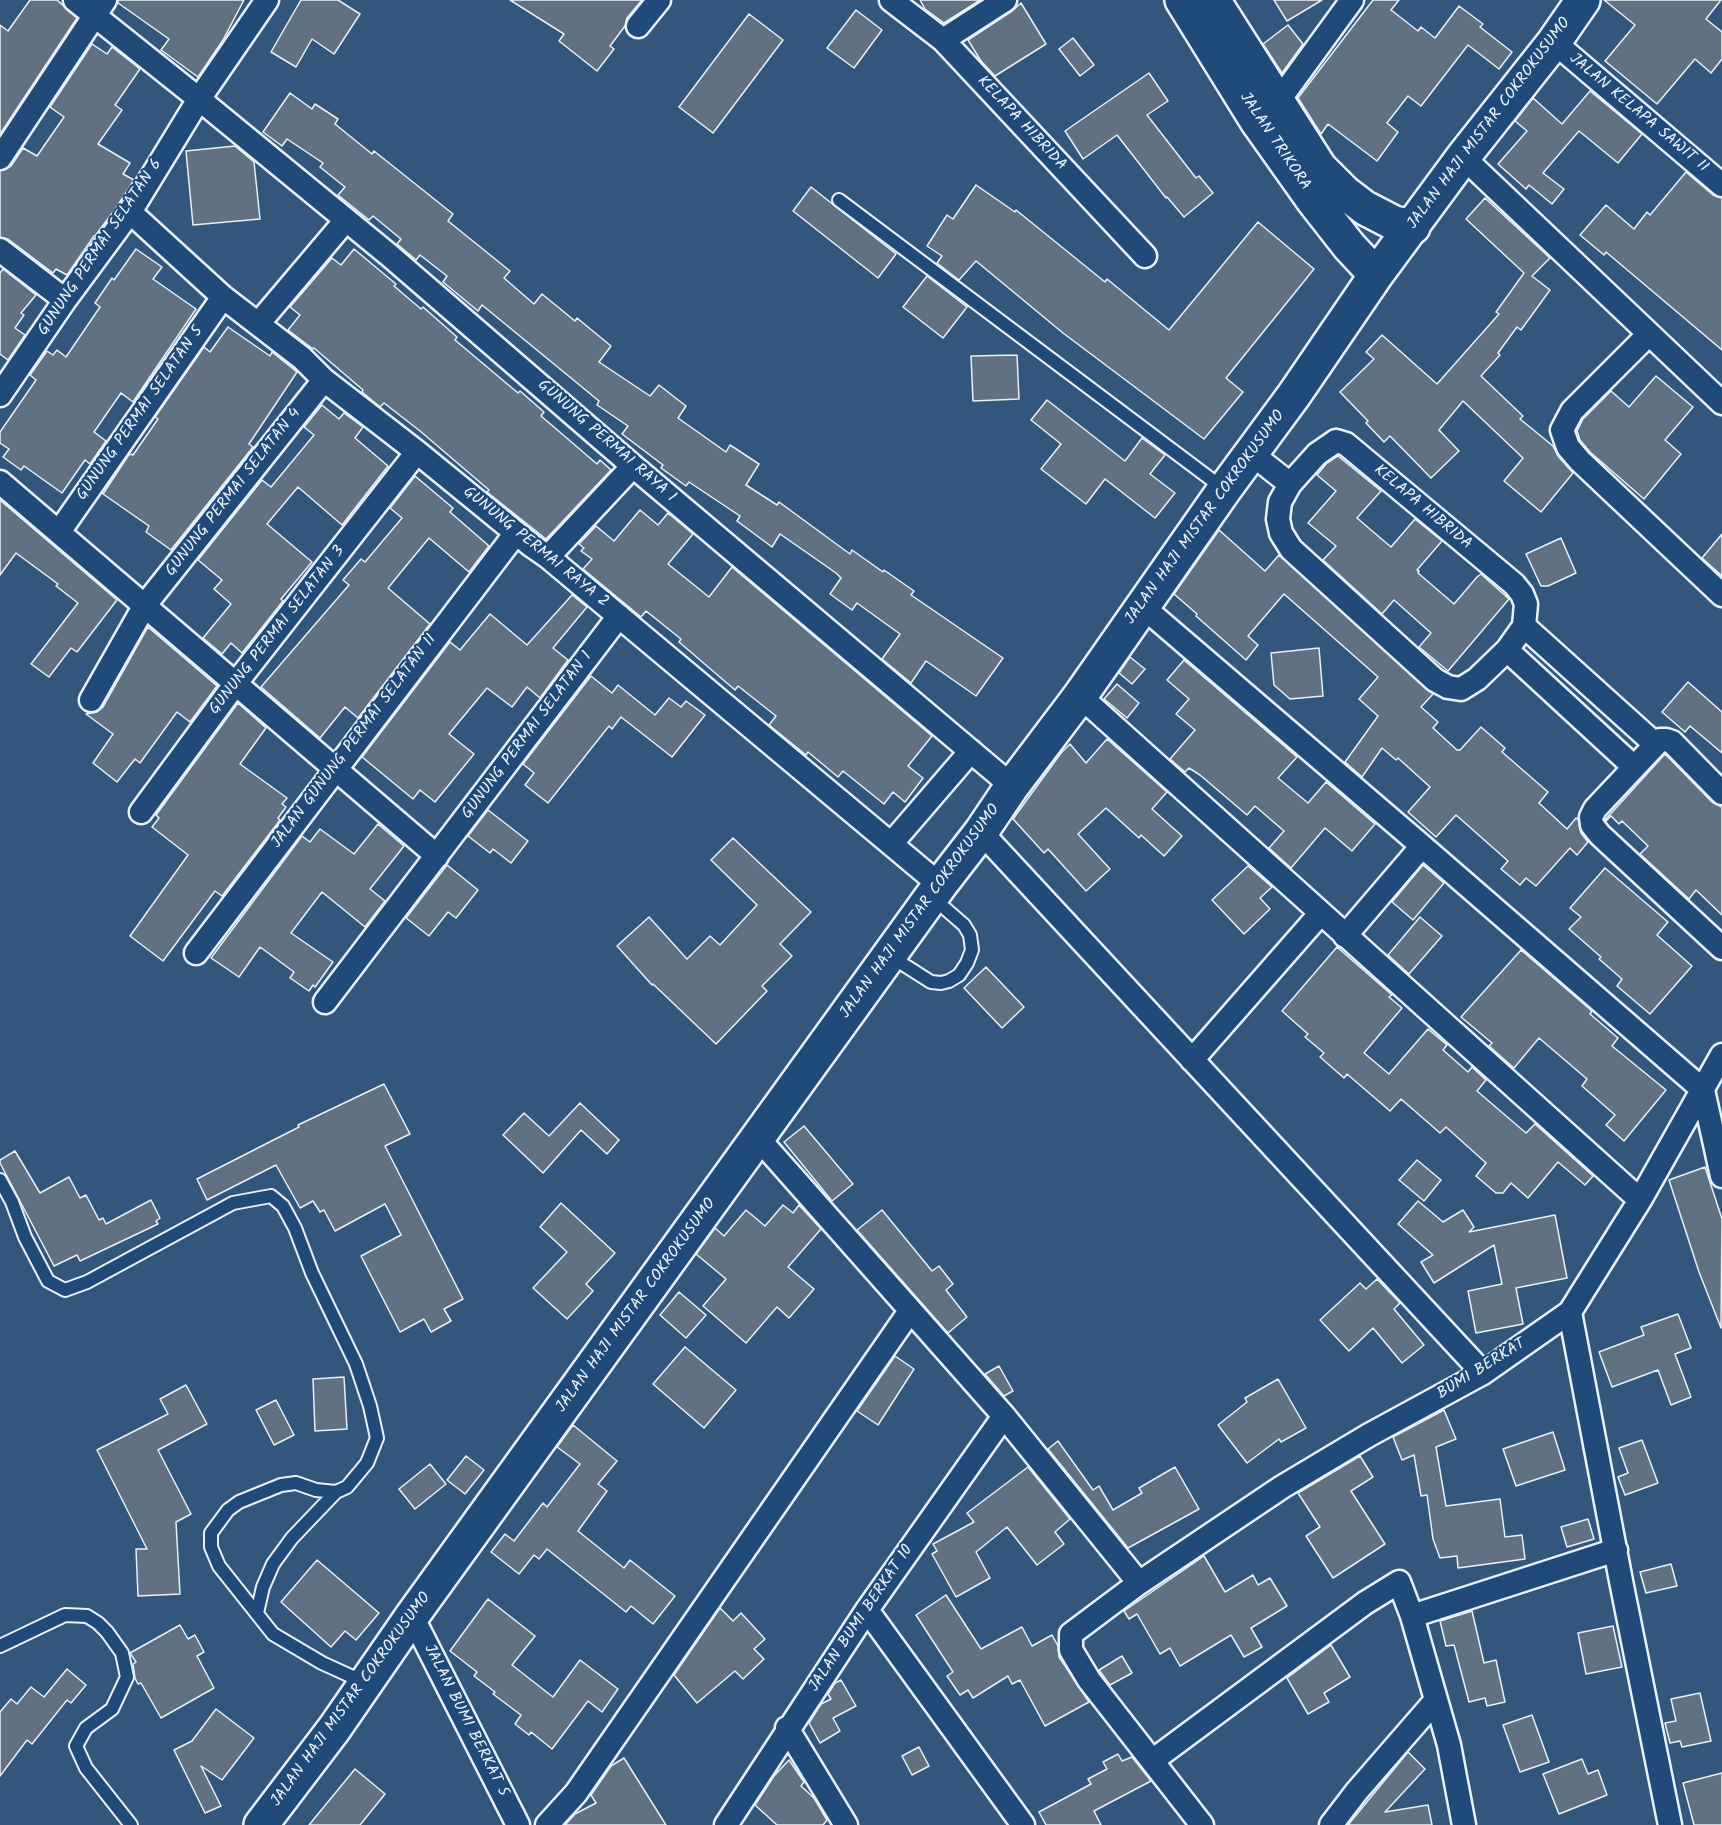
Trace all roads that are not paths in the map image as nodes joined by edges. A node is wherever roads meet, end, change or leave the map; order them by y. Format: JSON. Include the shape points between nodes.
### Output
{"nodes":[{"id":1,"x":75,"y":0,"type":"edge"},
{"id":2,"x":267,"y":0,"type":"edge"},
{"id":3,"x":658,"y":0,"type":"edge"},
{"id":4,"x":891,"y":0,"type":"edge"},
{"id":5,"x":1005,"y":0,"type":"edge"},
{"id":6,"x":1182,"y":0,"type":"edge"},
{"id":7,"x":1213,"y":0,"type":"edge"},
{"id":8,"x":1352,"y":0,"type":"edge"},
{"id":9,"x":1582,"y":0,"type":"edge"},
{"id":10,"x":100,"y":8,"type":"edge"},
{"id":11,"x":638,"y":26,"type":"dead end"},
{"id":12,"x":943,"y":40,"type":"junction"},
{"id":13,"x":1554,"y":42,"type":"junction"},
{"id":14,"x":199,"y":99,"type":"junction"},
{"id":15,"x":1278,"y":103,"type":"junction"},
{"id":16,"x":0,"y":158,"type":"edge"},
{"id":17,"x":1463,"y":158,"type":"junction"},
{"id":18,"x":1722,"y":185,"type":"edge"},
{"id":19,"x":839,"y":200,"type":"dead end"},
{"id":20,"x":130,"y":212,"type":"junction"},
{"id":21,"x":346,"y":220,"type":"junction"},
{"id":22,"x":1413,"y":227,"type":"junction"},
{"id":23,"x":0,"y":250,"type":"edge"},
{"id":24,"x":1145,"y":256,"type":"dead end"},
{"id":25,"x":1376,"y":276,"type":"junction"},
{"id":26,"x":223,"y":297,"type":"junction"},
{"id":27,"x":65,"y":300,"type":"junction"},
{"id":28,"x":258,"y":324,"type":"junction"},
{"id":29,"x":1648,"y":334,"type":"junction"},
{"id":30,"x":324,"y":380,"type":"junction"},
{"id":31,"x":0,"y":395,"type":"edge"},
{"id":32,"x":1722,"y":403,"type":"edge"},
{"id":33,"x":417,"y":452,"type":"junction"},
{"id":34,"x":1252,"y":454,"type":"junction"},
{"id":35,"x":633,"y":466,"type":"junction"},
{"id":36,"x":0,"y":482,"type":"edge"},
{"id":37,"x":1290,"y":484,"type":"junction"},
{"id":38,"x":1224,"y":490,"type":"junction"},
{"id":39,"x":59,"y":532,"type":"junction"},
{"id":40,"x":516,"y":533,"type":"junction"},
{"id":41,"x":548,"y":557,"type":"junction"},
{"id":42,"x":1722,"y":596,"type":"edge"},
{"id":43,"x":145,"y":605,"type":"junction"},
{"id":44,"x":1142,"y":606,"type":"junction"},
{"id":45,"x":619,"y":616,"type":"junction"},
{"id":46,"x":1524,"y":626,"type":"junction"},
{"id":47,"x":1507,"y":650,"type":"junction"},
{"id":48,"x":236,"y":683,"type":"junction"},
{"id":49,"x":1080,"y":696,"type":"junction"},
{"id":50,"x":91,"y":700,"type":"dead end"},
{"id":51,"x":1655,"y":744,"type":"junction"},
{"id":52,"x":970,"y":751,"type":"junction"},
{"id":53,"x":1634,"y":766,"type":"junction"},
{"id":54,"x":335,"y":768,"type":"junction"},
{"id":55,"x":1012,"y":786,"type":"junction"},
{"id":56,"x":1722,"y":793,"type":"edge"},
{"id":57,"x":141,"y":812,"type":"dead end"},
{"id":58,"x":981,"y":832,"type":"junction"},
{"id":59,"x":891,"y":844,"type":"junction"},
{"id":60,"x":1422,"y":846,"type":"junction"},
{"id":61,"x":437,"y":856,"type":"junction"},
{"id":62,"x":936,"y":891,"type":"junction"},
{"id":63,"x":1320,"y":914,"type":"junction"},
{"id":64,"x":1346,"y":936,"type":"junction"},
{"id":65,"x":1722,"y":948,"type":"edge"},
{"id":66,"x":196,"y":953,"type":"dead end"},
{"id":67,"x":889,"y":956,"type":"junction"},
{"id":68,"x":326,"y":1002,"type":"dead end"},
{"id":69,"x":1722,"y":1055,"type":"edge"},
{"id":70,"x":1192,"y":1060,"type":"junction"},
{"id":71,"x":1702,"y":1090,"type":"junction"},
{"id":72,"x":758,"y":1138,"type":"junction"},
{"id":73,"x":1722,"y":1176,"type":"edge"},
{"id":74,"x":0,"y":1180,"type":"edge"},
{"id":75,"x":1640,"y":1200,"type":"junction"},
{"id":76,"x":910,"y":1311,"type":"junction"},
{"id":77,"x":1570,"y":1312,"type":"junction"},
{"id":78,"x":1483,"y":1373,"type":"junction"},
{"id":79,"x":1004,"y":1416,"type":"junction"},
{"id":80,"x":336,"y":1492,"type":"junction"},
{"id":81,"x":1616,"y":1550,"type":"junction"},
{"id":82,"x":1138,"y":1583,"type":"junction"},
{"id":83,"x":867,"y":1610,"type":"junction"},
{"id":84,"x":257,"y":1613,"type":"junction"},
{"id":85,"x":412,"y":1616,"type":"junction"},
{"id":86,"x":1412,"y":1616,"type":"junction"},
{"id":87,"x":0,"y":1646,"type":"edge"},
{"id":88,"x":367,"y":1684,"type":"junction"},
{"id":89,"x":1436,"y":1700,"type":"junction"},
{"id":90,"x":788,"y":1728,"type":"junction"},
{"id":91,"x":1152,"y":1761,"type":"junction"},
{"id":92,"x":131,"y":1825,"type":"edge"},
{"id":93,"x":261,"y":1825,"type":"edge"},
{"id":94,"x":518,"y":1825,"type":"edge"},
{"id":95,"x":547,"y":1825,"type":"edge"},
{"id":96,"x":726,"y":1825,"type":"edge"},
{"id":97,"x":846,"y":1825,"type":"edge"},
{"id":98,"x":1023,"y":1825,"type":"edge"},
{"id":99,"x":1202,"y":1825,"type":"edge"},
{"id":100,"x":1331,"y":1825,"type":"edge"},
{"id":101,"x":1464,"y":1825,"type":"edge"},
{"id":102,"x":1670,"y":1825,"type":"edge"}],
"edges":[{"from":1,"to":10,"type":"street","name":"GUNUNG PERMAI RAYA 1"},
{"from":2,"to":14,"type":"street","name":"GUNUNG PERMAI SELATAN 6"},
{"from":3,"to":11,"type":"street"},
{"from":4,"to":12,"type":"street","name":"KELAPA HIBRIDA"},
{"from":5,"to":12,"type":"street"},
{"from":6,"to":25,"type":"main road","name":"JALAN TRIKORA","via":[[1257,121],[1348,246]]},
{"from":7,"to":15,"type":"main road","name":"JALAN TRIKORA"},
{"from":8,"to":15,"type":"street"},
{"from":9,"to":13,"type":"main road","name":"JALAN HAJI MISTAR COKROKUSUMO"},
{"from":10,"to":14,"type":"street","name":"GUNUNG PERMAI RAYA 1"},
{"from":10,"to":16,"type":"street"},
{"from":12,"to":24,"type":"street","name":"KELAPA HIBRIDA"},
{"from":13,"to":17,"type":"main road","name":"JALAN HAJI MISTAR COKROKUSUMO"},
{"from":13,"to":18,"type":"street","name":"JALAN KELAPA SAWIT II"},
{"from":14,"to":20,"type":"street","name":"GUNUNG PERMAI SELATAN 6"},
{"from":14,"to":21,"type":"street","name":"GUNUNG PERMAI RAYA 1"},
{"from":15,"to":22,"type":"main road","name":"JALAN TRIKORA","via":[[1320,168],[1344,192],[1394,223]]},
{"from":17,"to":22,"type":"main road","name":"JALAN HAJI MISTAR COKROKUSUMO"},
{"from":17,"to":29,"type":"street"},
{"from":19,"to":38,"type":"lane"},
{"from":20,"to":26,"type":"street","name":"GUNUNG PERMAI RAYA 2"},
{"from":20,"to":27,"type":"street","name":"GUNUNG PERMAI SELATAN 6"},
{"from":21,"to":28,"type":"street"},
{"from":21,"to":35,"type":"street","name":"GUNUNG PERMAI RAYA 1"},
{"from":22,"to":25,"type":"main road","name":"JALAN HAJI MISTAR COKROKUSUMO"},
{"from":23,"to":27,"type":"street"},
{"from":25,"to":34,"type":"main road","name":"JALAN HAJI MISTAR COKROKUSUMO"},
{"from":26,"to":28,"type":"street","name":"GUNUNG PERMAI RAYA 2"},
{"from":26,"to":39,"type":"street","name":"GUNUNG PERMAI SELATAN 5"},
{"from":27,"to":31,"type":"street","name":"GUNUNG PERMAI SELATAN 6"},
{"from":28,"to":30,"type":"street","name":"GUNUNG PERMAI RAYA 2"},
{"from":29,"to":32,"type":"street"},
{"from":29,"to":42,"type":"street","via":[[1572,411],[1562,430],[1580,461]]},
{"from":30,"to":33,"type":"street","name":"GUNUNG PERMAI RAYA 2"},
{"from":30,"to":43,"type":"street","name":"GUNUNG PERMAI SELATAN 4"},
{"from":33,"to":40,"type":"street","name":"GUNUNG PERMAI RAYA 2"},
{"from":33,"to":48,"type":"street","name":"GUNUNG PERMAI SELATAN 3"},
{"from":34,"to":37,"type":"street"},
{"from":34,"to":38,"type":"main road","name":"JALAN HAJI MISTAR COKROKUSUMO"},
{"from":35,"to":41,"type":"street"},
{"from":35,"to":52,"type":"street","name":"GUNUNG PERMAI RAYA 1"},
{"from":36,"to":39,"type":"street"},
{"from":37,"to":46,"type":"street","name":"KELAPA HIBRIDA","via":[[1327,445],[1336,441],[1346,444],[1514,584],[1526,604]]},
{"from":37,"to":47,"type":"street","via":[[1280,502],[1278,519],[1291,549],[1435,680],[1461,689]]},
{"from":38,"to":44,"type":"main road","name":"JALAN HAJI MISTAR COKROKUSUMO"},
{"from":39,"to":43,"type":"street"},
{"from":40,"to":41,"type":"street","name":"GUNUNG PERMAI RAYA 2"},
{"from":40,"to":54,"type":"street","name":"JALAN GUNUNG PERMAI SELATAN II"},
{"from":41,"to":45,"type":"street","name":"GUNUNG PERMAI RAYA 2"},
{"from":43,"to":48,"type":"street"},
{"from":43,"to":50,"type":"street","name":"GUNUNG PERMAI SELATAN 4"},
{"from":44,"to":49,"type":"main road","name":"JALAN HAJI MISTAR COKROKUSUMO"},
{"from":44,"to":60,"type":"street"},
{"from":45,"to":59,"type":"street","name":"GUNUNG PERMAI RAYA 2"},
{"from":45,"to":61,"type":"street","name":"GUNUNG PERMAI SELATAN 1"},
{"from":46,"to":47,"type":"street"},
{"from":46,"to":51,"type":"street"},
{"from":47,"to":53,"type":"street"},
{"from":48,"to":54,"type":"street"},
{"from":48,"to":57,"type":"street","name":"GUNUNG PERMAI SELATAN 3"},
{"from":49,"to":55,"type":"main road","name":"JALAN HAJI MISTAR COKROKUSUMO"},
{"from":49,"to":63,"type":"street"},
{"from":51,"to":53,"type":"street"},
{"from":51,"to":56,"type":"street","via":[[1659,740],[1672,742]]},
{"from":52,"to":55,"type":"street","name":"GUNUNG PERMAI RAYA 1"},
{"from":52,"to":59,"type":"street"},
{"from":53,"to":65,"type":"street","via":[[1595,808],[1592,825]]},
{"from":54,"to":61,"type":"street"},
{"from":54,"to":66,"type":"street","name":"JALAN GUNUNG PERMAI SELATAN II"},
{"from":55,"to":58,"type":"main road","name":"JALAN HAJI MISTAR COKROKUSUMO"},
{"from":58,"to":62,"type":"main road","name":"JALAN HAJI MISTAR COKROKUSUMO"},
{"from":58,"to":70,"type":"street"},
{"from":59,"to":62,"type":"street","name":"GUNUNG PERMAI RAYA 2"},
{"from":60,"to":64,"type":"street"},
{"from":60,"to":71,"type":"street"},
{"from":61,"to":68,"type":"street","name":"GUNUNG PERMAI SELATAN 1"},
{"from":62,"to":67,"type":"main road","name":"JALAN HAJI MISTAR COKROKUSUMO"},
{"from":62,"to":67,"type":"lane","via":[[970,936],[972,950],[967,963],[958,975],[941,983]]},
{"from":63,"to":64,"type":"street"},
{"from":63,"to":70,"type":"street"},
{"from":64,"to":75,"type":"street"},
{"from":67,"to":72,"type":"main road","name":"JALAN HAJI MISTAR COKROKUSUMO"},
{"from":69,"to":71,"type":"street","name":"BUMI BERKAT"},
{"from":70,"to":78,"type":"street"},
{"from":71,"to":73,"type":"street"},
{"from":71,"to":75,"type":"street","name":"BUMI BERKAT"},
{"from":72,"to":76,"type":"street"},
{"from":72,"to":85,"type":"main road","name":"JALAN HAJI MISTAR COKROKUSUMO"},
{"from":74,"to":80,"type":"lane","via":[[48,1281],[64,1290],[87,1282],[233,1203],[271,1196],[283,1206],[356,1364],[377,1438],[367,1463],[347,1487]]},
{"from":75,"to":77,"type":"street","name":"BUMI BERKAT"},
{"from":76,"to":79,"type":"street"},
{"from":76,"to":95,"type":"street","via":[[576,1793]]},
{"from":77,"to":78,"type":"street","name":"BUMI BERKAT"},
{"from":77,"to":81,"type":"street"},
{"from":78,"to":82,"type":"street","name":"BUMI BERKAT","via":[[1282,1486]]},
{"from":79,"to":82,"type":"street"},
{"from":79,"to":83,"type":"street","name":"JALAN BUMI BERKAT 10"},
{"from":80,"to":84,"type":"lane","via":[[273,1564]]},
{"from":80,"to":84,"type":"lane","via":[[296,1483],[281,1485],[239,1502],[211,1533],[211,1547],[219,1566]]},
{"from":81,"to":86,"type":"street"},
{"from":81,"to":102,"type":"street"},
{"from":82,"to":91,"type":"street","name":"BUMI BERKAT","via":[[1071,1634],[1071,1650]]},
{"from":83,"to":90,"type":"street","name":"JALAN BUMI BERKAT 10"},
{"from":83,"to":98,"type":"street"},
{"from":84,"to":88,"type":"lane","via":[[273,1634]]},
{"from":85,"to":88,"type":"main road","name":"JALAN HAJI MISTAR COKROKUSUMO"},
{"from":85,"to":94,"type":"street","name":"JALAN BUMI BERKAT 5"},
{"from":86,"to":89,"type":"street"},
{"from":86,"to":91,"type":"street","via":[[1399,1582]]},
{"from":87,"to":92,"type":"lane","via":[[65,1615],[87,1617],[107,1632],[122,1653],[127,1677],[112,1709],[86,1728],[76,1746],[86,1768]]},
{"from":88,"to":93,"type":"main road","name":"JALAN HAJI MISTAR COKROKUSUMO"},
{"from":89,"to":100,"type":"street"},
{"from":89,"to":101,"type":"street"},
{"from":90,"to":96,"type":"street","name":"JALAN BUMI BERKAT 10"},
{"from":90,"to":97,"type":"street"},
{"from":91,"to":99,"type":"street"}]}
